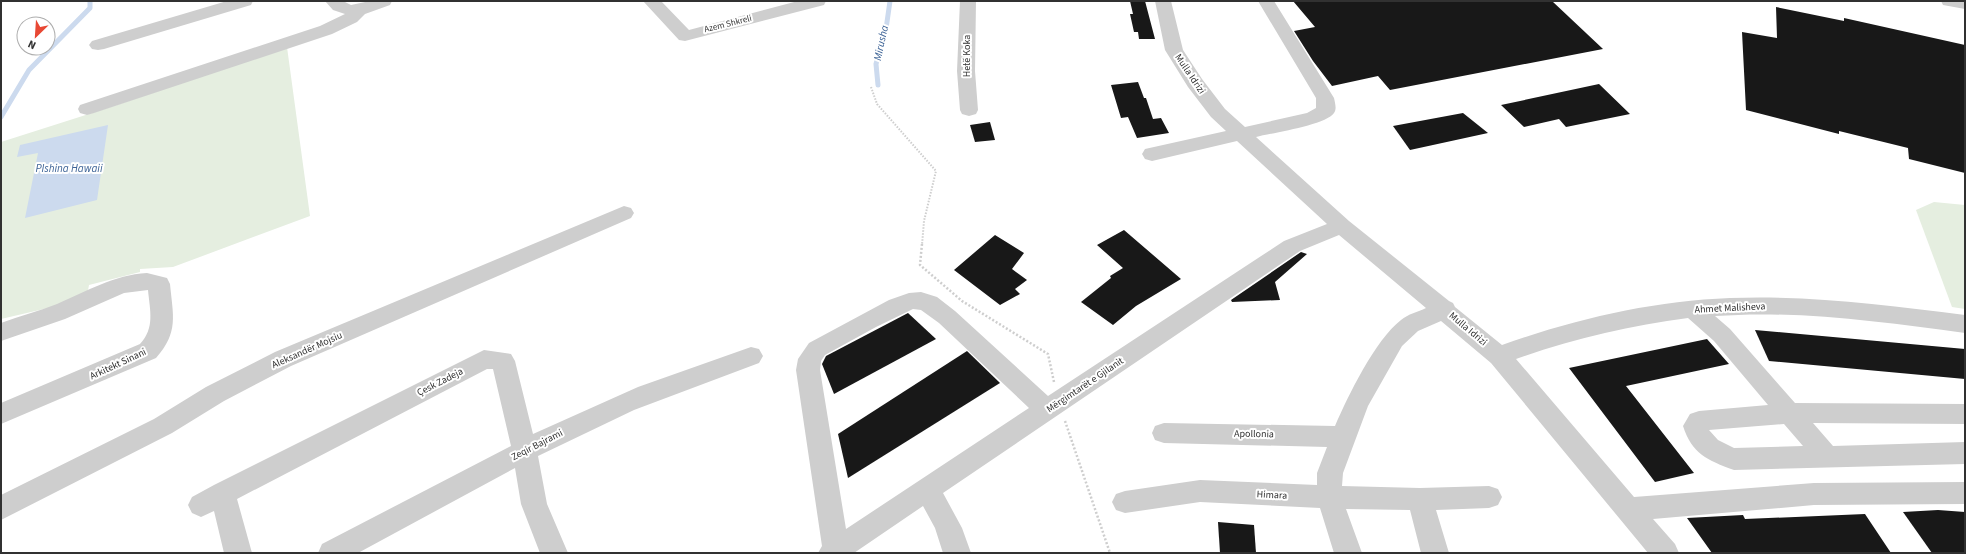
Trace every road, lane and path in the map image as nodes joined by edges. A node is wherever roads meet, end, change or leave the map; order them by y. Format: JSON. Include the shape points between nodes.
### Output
{"nodes":[{"id":1,"x":245,"y":1,"type":"edge"},
{"id":2,"x":333,"y":1,"type":"edge"},
{"id":3,"x":384,"y":1,"type":"edge"},
{"id":4,"x":651,"y":1,"type":"edge"},
{"id":5,"x":818,"y":1,"type":"edge"},
{"id":6,"x":968,"y":1,"type":"edge"},
{"id":7,"x":1163,"y":1,"type":"edge"},
{"id":8,"x":1266,"y":1,"type":"edge"},
{"id":9,"x":1949,"y":1,"type":"edge"},
{"id":10,"x":1965,"y":4,"type":"edge"},
{"id":11,"x":360,"y":9,"type":"junction"},
{"id":12,"x":98,"y":45,"type":"dead end"},
{"id":13,"x":871,"y":87,"type":"dead end"},
{"id":14,"x":87,"y":109,"type":"dead end"},
{"id":15,"x":969,"y":110,"type":"dead end"},
{"id":16,"x":1242,"y":134,"type":"junction"},
{"id":17,"x":1152,"y":154,"type":"dead end"},
{"id":18,"x":624,"y":213,"type":"dead end"},
{"id":19,"x":1342,"y":226,"type":"junction"},
{"id":20,"x":1445,"y":309,"type":"junction"},
{"id":21,"x":1693,"y":310,"type":"junction"},
{"id":22,"x":1965,"y":324,"type":"edge"},
{"id":23,"x":1,"y":332,"type":"edge"},
{"id":24,"x":752,"y":356,"type":"dead end"},
{"id":25,"x":1499,"y":356,"type":"junction"},
{"id":26,"x":1052,"y":406,"type":"junction"},
{"id":27,"x":1,"y":414,"type":"edge"},
{"id":28,"x":1791,"y":414,"type":"junction"},
{"id":29,"x":1965,"y":414,"type":"edge"},
{"id":30,"x":1164,"y":433,"type":"dead end"},
{"id":31,"x":1343,"y":437,"type":"junction"},
{"id":32,"x":525,"y":451,"type":"junction"},
{"id":33,"x":1965,"y":453,"type":"edge"},
{"id":34,"x":1827,"y":457,"type":"junction"},
{"id":35,"x":927,"y":490,"type":"junction"},
{"id":36,"x":1965,"y":492,"type":"edge"},
{"id":37,"x":1329,"y":497,"type":"junction"},
{"id":38,"x":1488,"y":497,"type":"dead end"},
{"id":39,"x":1420,"y":499,"type":"junction"},
{"id":40,"x":1125,"y":502,"type":"dead end"},
{"id":41,"x":1,"y":508,"type":"edge"},
{"id":42,"x":1628,"y":509,"type":"junction"},
{"id":43,"x":834,"y":552,"type":"edge"},
{"id":44,"x":238,"y":553,"type":"edge"},
{"id":45,"x":332,"y":553,"type":"edge"},
{"id":46,"x":554,"y":553,"type":"edge"},
{"id":47,"x":957,"y":553,"type":"edge"},
{"id":48,"x":1110,"y":553,"type":"edge"},
{"id":49,"x":1348,"y":553,"type":"edge"},
{"id":50,"x":1435,"y":553,"type":"edge"},
{"id":51,"x":1665,"y":553,"type":"edge"}],
"edges":[{"from":1,"to":12,"type":"street"},
{"from":2,"to":11,"type":"street","via":[[340,8],[352,11]]},
{"from":3,"to":11,"type":"street"},
{"from":4,"to":5,"type":"street","name":"Azem Shkreli","via":[[685,36]]},
{"from":6,"to":15,"type":"street","name":"Hetë Koka","via":[[966,71]]},
{"from":7,"to":16,"type":"street","name":"Mulla Idrizi","via":[[1174,50],[1218,113]]},
{"from":8,"to":16,"type":"street","via":[[1325,98],[1327,109],[1313,118]]},
{"from":9,"to":10,"type":"street"},
{"from":11,"to":14,"type":"street","via":[[351,18],[326,30]]},
{"from":13,"to":26,"type":"path","via":[[877,104],[936,171],[924,221],[920,265],[962,301],[1048,354]]},
{"from":16,"to":17,"type":"street"},
{"from":16,"to":19,"type":"street","name":"Mulla Idrizi"},
{"from":18,"to":41,"type":"street","name":"Aleksandër Mojsiu","via":[[283,359],[215,394],[156,429]]},
{"from":19,"to":20,"type":"street","name":"Mulla Idrizi"},
{"from":19,"to":26,"type":"street","name":"Mërgimtarët e Gjilanit","via":[[1292,246]]},
{"from":20,"to":25,"type":"street","name":"Mulla Idrizi"},
{"from":20,"to":31,"type":"street","via":[[1410,326],[1394,340],[1357,403]]},
{"from":21,"to":22,"type":"street","name":"Ahmet Malisheva","via":[[1763,306],[1884,313]]},
{"from":21,"to":25,"type":"street","name":"Ahmet Malisheva","via":[[1677,310],[1609,324],[1532,343]]},
{"from":21,"to":28,"type":"street","via":[[1722,335]]},
{"from":23,"to":27,"type":"street","name":"Arkitekt Sinani","via":[[56,314],[114,288],[150,281],[159,284],[162,326],[158,340],[148,351]]},
{"from":24,"to":32,"type":"street","name":"Zeqir Bajrami","via":[[678,381]]},
{"from":25,"to":42,"type":"street","name":"Mulla Idrizi"},
{"from":26,"to":35,"type":"street","name":"Mërgimtarët e Gjilanit"},
{"from":26,"to":43,"type":"street","via":[[946,316],[921,300],[909,301],[817,349],[810,359],[808,370]]},
{"from":26,"to":48,"type":"path"},
{"from":28,"to":29,"type":"street"},
{"from":28,"to":34,"type":"street"},
{"from":28,"to":34,"type":"street","via":[[1699,421],[1695,426],[1709,448],[1734,459]]},
{"from":30,"to":31,"type":"street","name":"Apollonia"},
{"from":31,"to":37,"type":"street","via":[[1330,473]]},
{"from":32,"to":44,"type":"street","name":"Çesk Zadeja","via":[[503,361],[484,359],[212,499]]},
{"from":32,"to":45,"type":"street","name":"Zeqir Bajrami"},
{"from":32,"to":46,"type":"street","name":"Çesk Zadeja","via":[[534,504]]},
{"from":33,"to":34,"type":"street"},
{"from":35,"to":43,"type":"street","name":"Mërgimtarët e Gjilanit"},
{"from":35,"to":47,"type":"street","via":[[953,537]]},
{"from":36,"to":42,"type":"street","via":[[1814,494]]},
{"from":37,"to":39,"type":"street","name":"Himara"},
{"from":37,"to":40,"type":"street","name":"Himara","via":[[1200,491]]},
{"from":37,"to":49,"type":"street"},
{"from":38,"to":39,"type":"street","name":"Himara"},
{"from":39,"to":50,"type":"street"},
{"from":42,"to":51,"type":"street","name":"Mulla Idrizi"}]}
